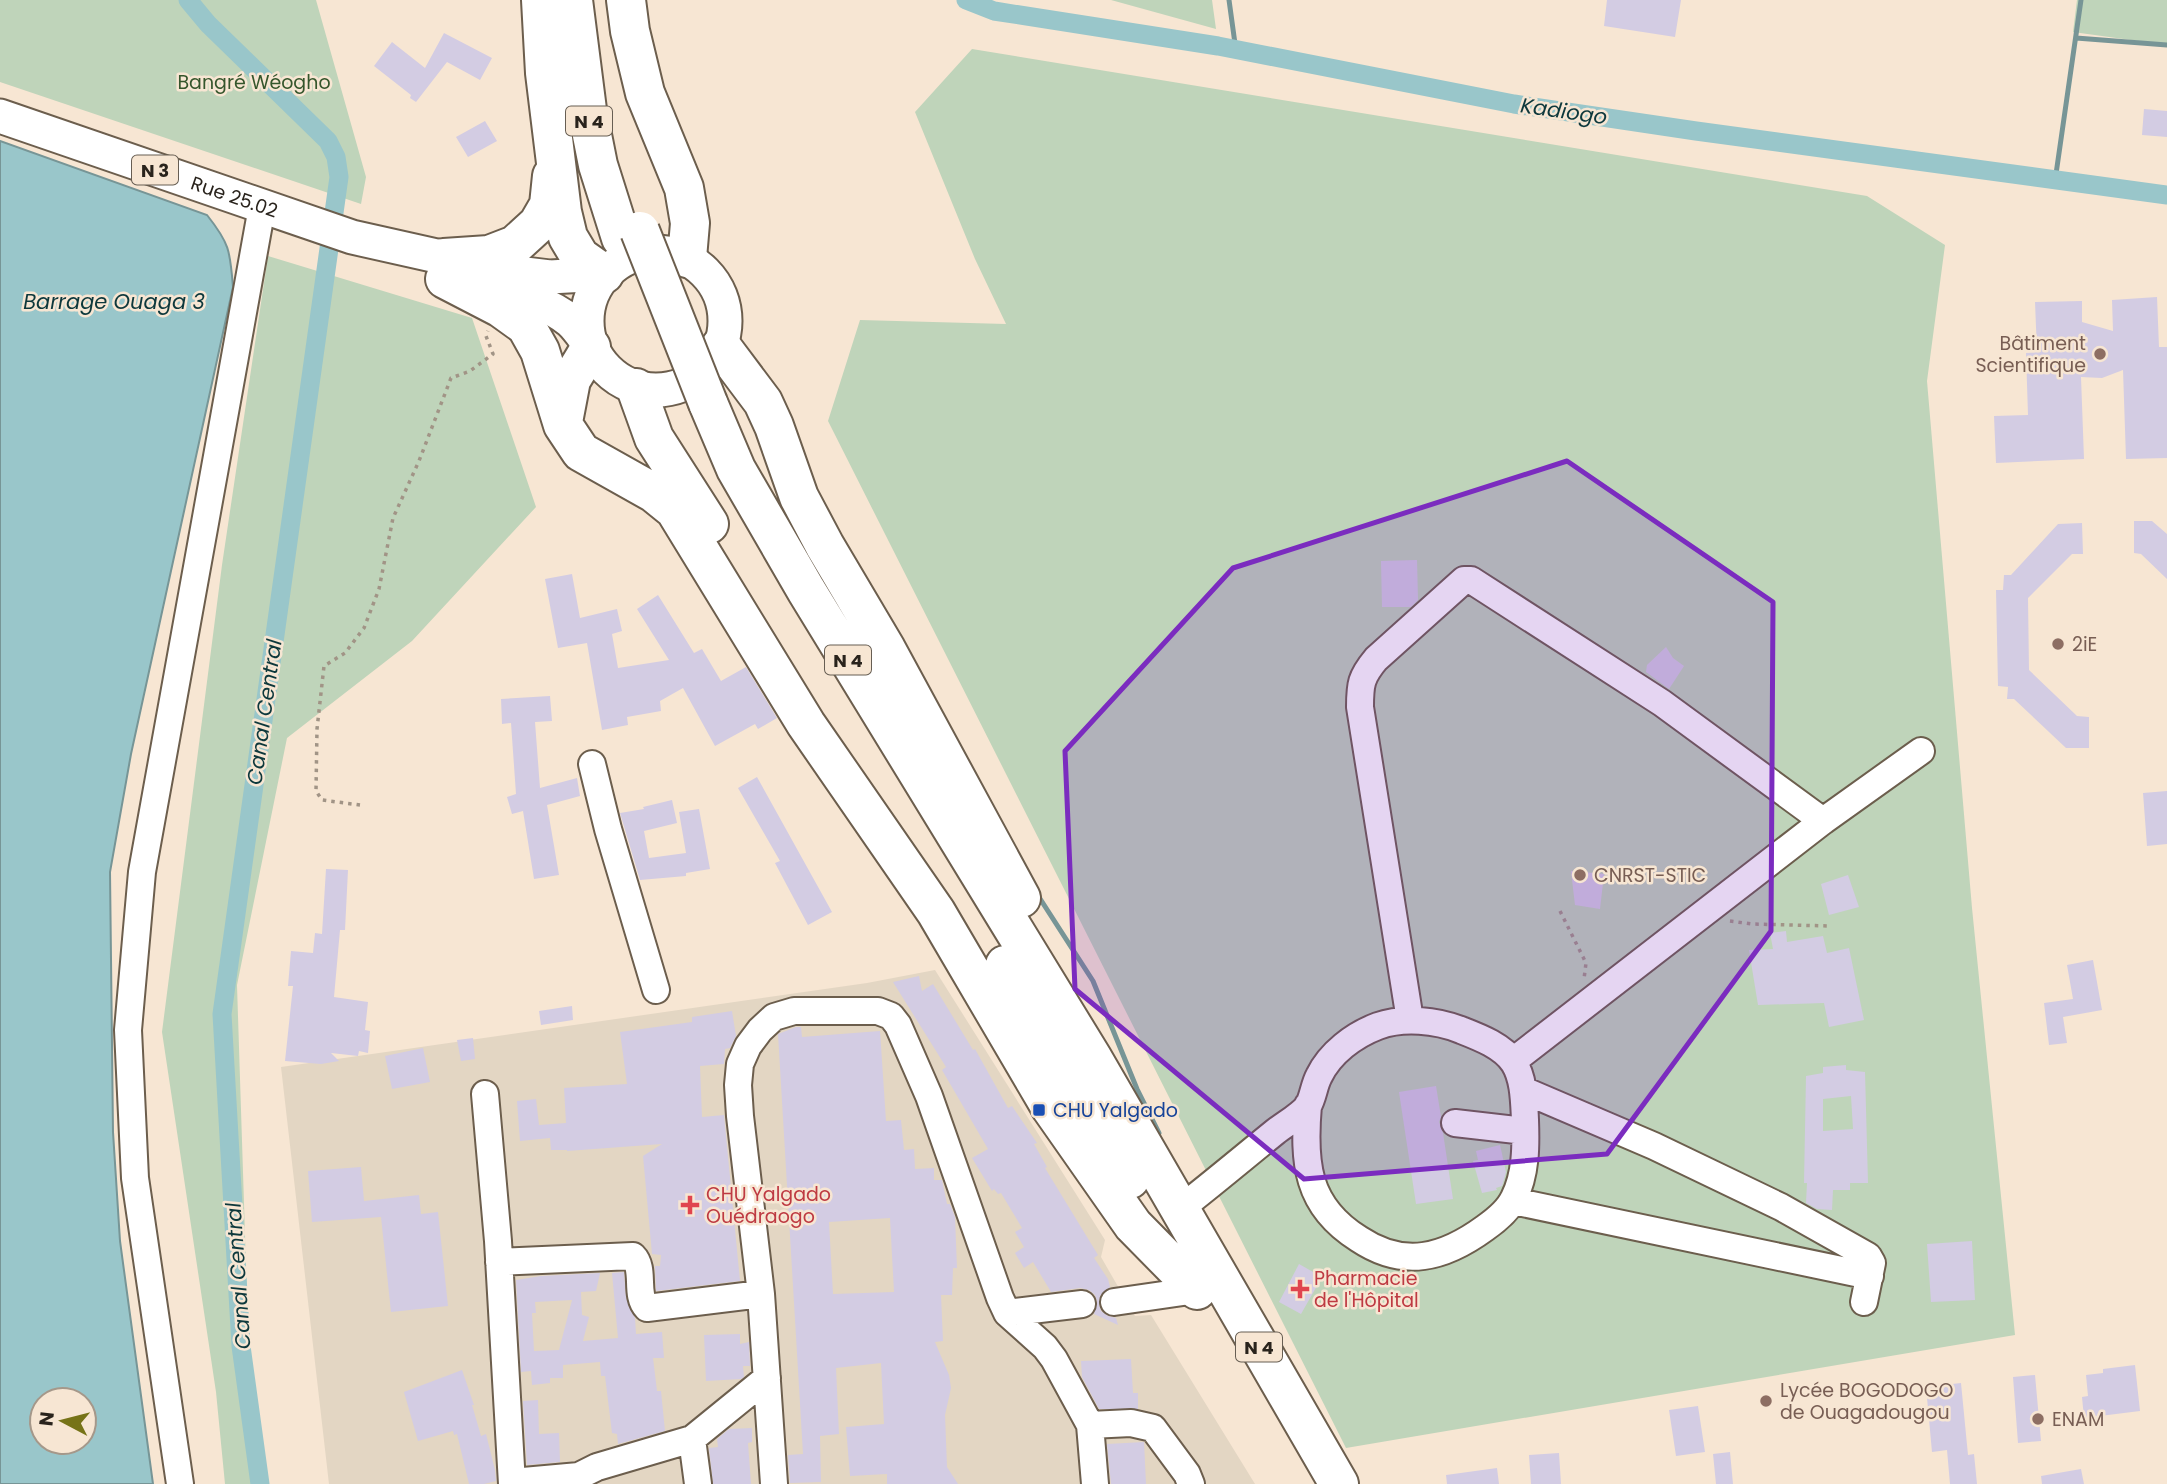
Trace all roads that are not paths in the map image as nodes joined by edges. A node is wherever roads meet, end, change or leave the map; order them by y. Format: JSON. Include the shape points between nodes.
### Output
{"nodes":[{"id":1,"x":541,"y":0,"type":"edge"},
{"id":2,"x":573,"y":0,"type":"edge"},
{"id":3,"x":594,"y":0,"type":"edge"},
{"id":4,"x":626,"y":0,"type":"edge"},
{"id":5,"x":0,"y":116,"type":"edge"},
{"id":6,"x":554,"y":139,"type":"junction"},
{"id":7,"x":262,"y":206,"type":"junction"},
{"id":8,"x":631,"y":234,"type":"junction"},
{"id":9,"x":687,"y":258,"type":"junction"},
{"id":10,"x":444,"y":268,"type":"junction"},
{"id":11,"x":604,"y":274,"type":"junction"},
{"id":12,"x":721,"y":346,"type":"junction"},
{"id":13,"x":591,"y":347,"type":"junction"},
{"id":14,"x":636,"y":388,"type":"junction"},
{"id":15,"x":563,"y":425,"type":"junction"},
{"id":16,"x":1921,"y":751,"type":"dead end"},
{"id":17,"x":592,"y":764,"type":"dead end"},
{"id":18,"x":1823,"y":821,"type":"junction"},
{"id":19,"x":656,"y":990,"type":"dead end"},
{"id":20,"x":1410,"y":1020,"type":"junction"},
{"id":21,"x":1513,"y":1061,"type":"junction"},
{"id":22,"x":1080,"y":1067,"type":"junction"},
{"id":23,"x":1523,"y":1090,"type":"junction"},
{"id":24,"x":485,"y":1094,"type":"dead end"},
{"id":25,"x":1308,"y":1105,"type":"junction"},
{"id":26,"x":1455,"y":1123,"type":"dead end"},
{"id":27,"x":1525,"y":1131,"type":"junction"},
{"id":28,"x":1513,"y":1201,"type":"junction"},
{"id":29,"x":1180,"y":1209,"type":"junction"},
{"id":30,"x":499,"y":1262,"type":"junction"},
{"id":31,"x":1870,"y":1276,"type":"junction"},
{"id":32,"x":1197,"y":1290,"type":"junction"},
{"id":33,"x":761,"y":1294,"type":"junction"},
{"id":34,"x":1114,"y":1301,"type":"dead end"},
{"id":35,"x":1864,"y":1302,"type":"dead end"},
{"id":36,"x":1082,"y":1304,"type":"dead end"},
{"id":37,"x":1007,"y":1313,"type":"junction"},
{"id":38,"x":767,"y":1378,"type":"junction"},
{"id":39,"x":1090,"y":1425,"type":"junction"},
{"id":40,"x":692,"y":1439,"type":"junction"},
{"id":41,"x":512,"y":1483,"type":"edge"},
{"id":42,"x":180,"y":1484,"type":"edge"},
{"id":43,"x":698,"y":1484,"type":"edge"},
{"id":44,"x":774,"y":1484,"type":"edge"},
{"id":45,"x":1095,"y":1484,"type":"edge"},
{"id":46,"x":1191,"y":1484,"type":"edge"},
{"id":47,"x":1313,"y":1484,"type":"edge"},
{"id":48,"x":1339,"y":1484,"type":"edge"}],
"edges":[{"from":1,"to":6,"type":"highway"},
{"from":2,"to":8,"type":"highway","number":"N 4","via":[[598,165]]},
{"from":3,"to":8,"type":"highway","number":"N 4","via":[[607,111]]},
{"from":4,"to":9,"type":"highway","via":[[645,93],[684,188],[690,223]]},
{"from":5,"to":7,"type":"main road","name":"Rue 25.02","number":"N 3"},
{"from":6,"to":10,"type":"highway","via":[[549,205],[538,224],[516,245]]},
{"from":6,"to":11,"type":"highway","via":[[568,237],[580,257]]},
{"from":7,"to":10,"type":"main road","name":"Rue 25.02","number":"N 3"},
{"from":7,"to":42,"type":"street","via":[[142,872],[128,1030],[135,1178]]},
{"from":8,"to":22,"type":"highway","number":"N 4","bridge":true,"via":[[698,407]]},
{"from":9,"to":11,"type":"main road","via":[[670,252],[634,254]]},
{"from":9,"to":12,"type":"main road","via":[[704,269],[717,286],[726,326]]},
{"from":10,"to":11,"type":"main road","name":"Rue 25.02","number":"N 3","via":[[550,277]]},
{"from":10,"to":13,"type":"main road","name":"Rue 25.02","number":"N 3","via":[[541,303],[571,321]]},
{"from":10,"to":15,"type":"highway","via":[[526,326],[540,351]]},
{"from":11,"to":13,"type":"main road","via":[[592,295],[587,318]]},
{"from":12,"to":14,"type":"main road","via":[[696,379],[657,391]]},
{"from":12,"to":22,"type":"highway","via":[[763,402],[799,497],[1021,898]]},
{"from":13,"to":14,"type":"main road","number":"N 3","via":[[616,378]]},
{"from":13,"to":15,"type":"highway","via":[[571,380]]},
{"from":14,"to":22,"type":"highway","via":[[654,438],[856,764]]},
{"from":15,"to":32,"type":"highway","via":[[581,452],[654,492],[675,510],[806,724],[936,912],[1051,1108],[1133,1225]]},
{"from":16,"to":18,"type":"street"},
{"from":17,"to":19,"type":"street"},
{"from":18,"to":20,"type":"street","via":[[1662,703],[1471,580],[1464,580],[1376,659],[1360,686]]},
{"from":18,"to":21,"type":"street"},
{"from":20,"to":21,"type":"street","via":[[1455,1027],[1494,1045]]},
{"from":20,"to":25,"type":"street","via":[[1368,1030],[1342,1047],[1326,1062]]},
{"from":21,"to":23,"type":"street"},
{"from":22,"to":29,"type":"highway","number":"N 4"},
{"from":22,"to":32,"type":"highway","number":"N 4"},
{"from":23,"to":27,"type":"street"},
{"from":23,"to":31,"type":"street","via":[[1654,1146],[1781,1208],[1868,1256]]},
{"from":24,"to":30,"type":"street"},
{"from":25,"to":28,"type":"street","via":[[1304,1144],[1321,1204],[1343,1229],[1367,1245],[1394,1255],[1425,1258],[1461,1245]]},
{"from":25,"to":29,"type":"street"},
{"from":26,"to":27,"type":"street"},
{"from":27,"to":28,"type":"street","via":[[1524,1162]]},
{"from":28,"to":31,"type":"street"},
{"from":29,"to":48,"type":"highway","number":"N 4"},
{"from":30,"to":33,"type":"street","via":[[633,1256],[647,1307]]},
{"from":30,"to":41,"type":"street"},
{"from":31,"to":35,"type":"street"},
{"from":32,"to":34,"type":"street"},
{"from":32,"to":47,"type":"highway","number":"N 4"},
{"from":33,"to":37,"type":"street","via":[[740,1116],[740,1064],[754,1038],[774,1017],[794,1011],[878,1011],[898,1025],[929,1096]]},
{"from":33,"to":38,"type":"street"},
{"from":36,"to":37,"type":"street"},
{"from":37,"to":39,"type":"street","via":[[1045,1347]]},
{"from":38,"to":40,"type":"street"},
{"from":38,"to":44,"type":"street"},
{"from":39,"to":45,"type":"street"},
{"from":39,"to":46,"type":"street","via":[[1131,1423],[1153,1428]]},
{"from":40,"to":41,"type":"street","via":[[579,1476]]},
{"from":40,"to":43,"type":"street"}]}
